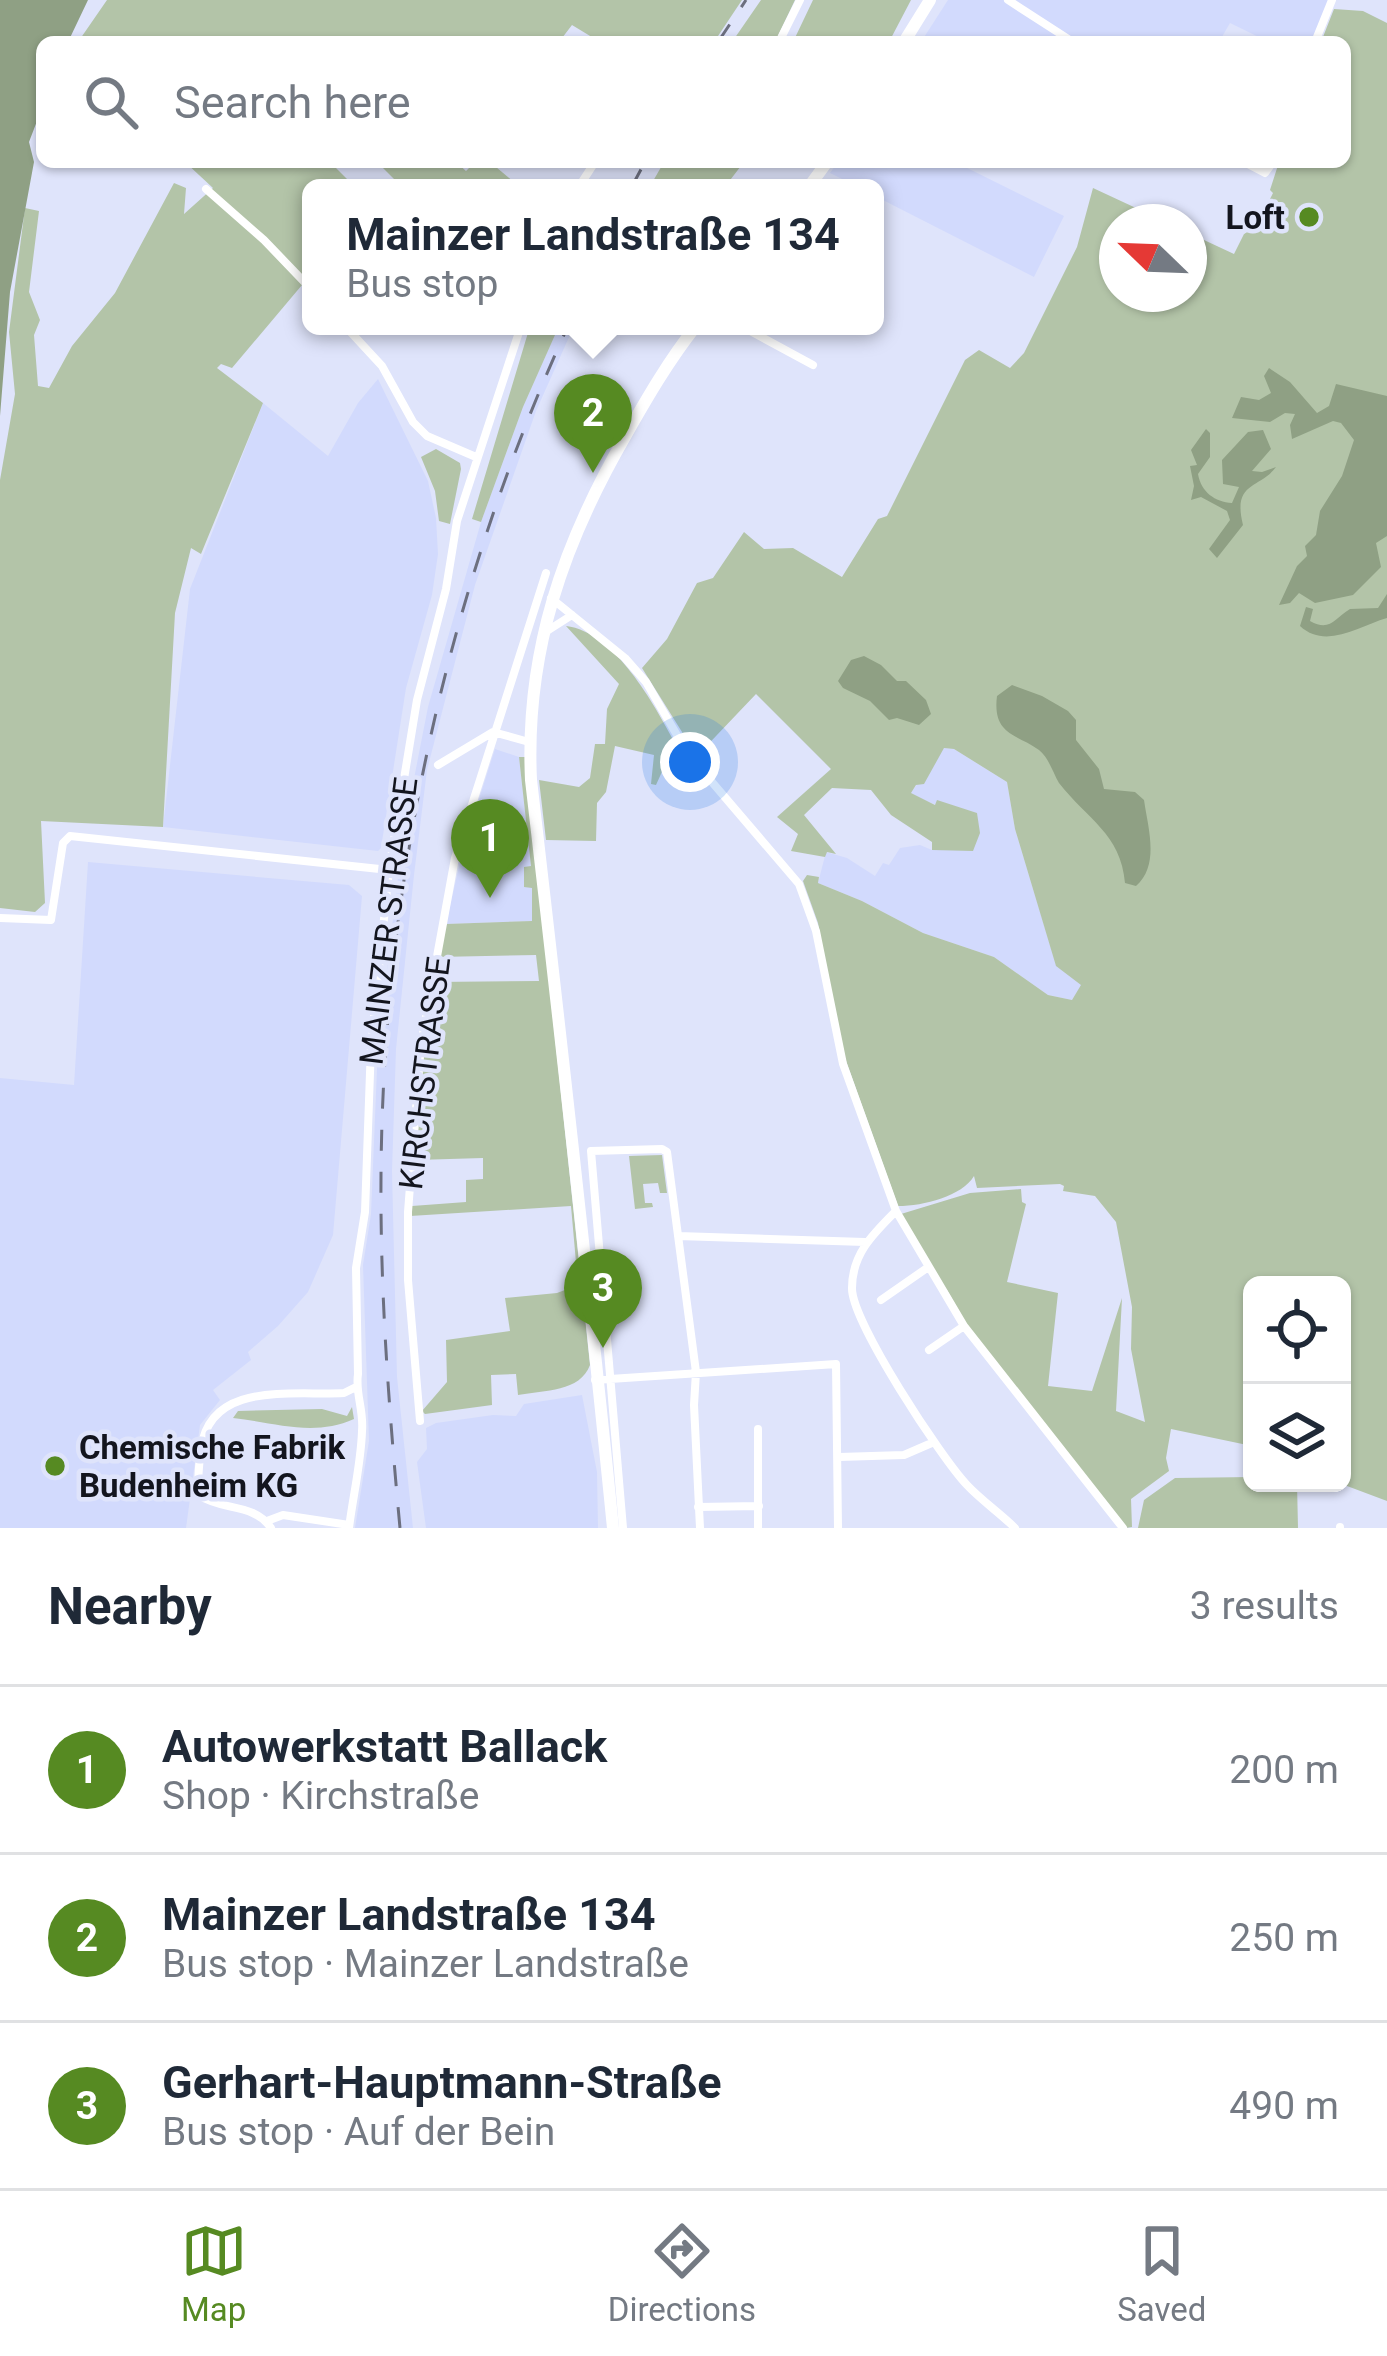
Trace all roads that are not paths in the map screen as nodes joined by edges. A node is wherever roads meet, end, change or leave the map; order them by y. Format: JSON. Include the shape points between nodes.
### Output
{"nodes":[{"id":1,"x":800,"y":0,"type":"edge"},
{"id":2,"x":930,"y":0,"type":"edge"},
{"id":3,"x":1014,"y":2,"type":"edge"},
{"id":4,"x":1328,"y":2,"type":"edge"},
{"id":5,"x":782,"y":36,"type":"edge"},
{"id":6,"x":908,"y":36,"type":"edge"},
{"id":7,"x":1064,"y":36,"type":"edge"},
{"id":8,"x":1317,"y":36,"type":"edge"},
{"id":9,"x":206,"y":189,"type":"dead end"},
{"id":10,"x":302,"y":280,"type":"edge"},
{"id":11,"x":353,"y":335,"type":"edge"},
{"id":12,"x":518,"y":335,"type":"edge"},
{"id":13,"x":690,"y":335,"type":"edge"},
{"id":14,"x":758,"y":335,"type":"edge"},
{"id":15,"x":813,"y":365,"type":"dead end"},
{"id":16,"x":476,"y":457,"type":"junction"},
{"id":17,"x":546,"y":573,"type":"dead end"},
{"id":18,"x":550,"y":598,"type":"junction"},
{"id":19,"x":572,"y":615,"type":"junction"},
{"id":20,"x":539,"y":642,"type":"junction"},
{"id":21,"x":493,"y":732,"type":"junction"},
{"id":22,"x":529,"y":742,"type":"junction"},
{"id":23,"x":438,"y":765,"type":"dead end"},
{"id":24,"x":389,"y":870,"type":"junction"},
{"id":25,"x":0,"y":918,"type":"edge"},
{"id":26,"x":896,"y":1211,"type":"junction"},
{"id":27,"x":678,"y":1236,"type":"junction"},
{"id":28,"x":865,"y":1242,"type":"junction"},
{"id":29,"x":927,"y":1268,"type":"junction"},
{"id":30,"x":881,"y":1300,"type":"dead end"},
{"id":31,"x":964,"y":1326,"type":"junction"},
{"id":32,"x":929,"y":1350,"type":"dead end"},
{"id":33,"x":696,"y":1372,"type":"junction"},
{"id":34,"x":611,"y":1378,"type":"junction"},
{"id":35,"x":596,"y":1380,"type":"junction"},
{"id":36,"x":354,"y":1388,"type":"junction"},
{"id":37,"x":420,"y":1420,"type":"dead end"},
{"id":38,"x":758,"y":1429,"type":"dead end"},
{"id":39,"x":934,"y":1442,"type":"junction"},
{"id":40,"x":838,"y":1457,"type":"junction"},
{"id":41,"x":759,"y":1506,"type":"junction"},
{"id":42,"x":698,"y":1507,"type":"junction"},
{"id":43,"x":269,"y":1525,"type":"edge"},
{"id":44,"x":350,"y":1527,"type":"edge"},
{"id":45,"x":610,"y":1528,"type":"edge"},
{"id":46,"x":623,"y":1528,"type":"edge"},
{"id":47,"x":700,"y":1528,"type":"edge"},
{"id":48,"x":758,"y":1528,"type":"edge"},
{"id":49,"x":838,"y":1528,"type":"edge"},
{"id":50,"x":1016,"y":1528,"type":"edge"},
{"id":51,"x":1123,"y":1528,"type":"edge"}],
"edges":[{"from":1,"to":5,"type":"street"},
{"from":2,"to":6,"type":"main road"},
{"from":3,"to":7,"type":"street"},
{"from":4,"to":8,"type":"street"},
{"from":9,"to":10,"type":"street"},
{"from":11,"to":16,"type":"street","via":[[427,436]]},
{"from":12,"to":16,"type":"street","name":"MAINZER STRASSE"},
{"from":13,"to":18,"type":"main road","via":[[602,478]]},
{"from":14,"to":15,"type":"street"},
{"from":16,"to":24,"type":"street","name":"MAINZER STRASSE","via":[[417,700]]},
{"from":17,"to":21,"type":"street","name":"KIRCHSTRASSE"},
{"from":18,"to":19,"type":"street"},
{"from":18,"to":20,"type":"main road"},
{"from":19,"to":20,"type":"street"},
{"from":19,"to":26,"type":"street","via":[[646,682],[688,754],[786,867],[809,907],[842,1064]]},
{"from":20,"to":22,"type":"main road"},
{"from":21,"to":22,"type":"street"},
{"from":21,"to":23,"type":"street"},
{"from":21,"to":37,"type":"street","name":"KIRCHSTRASSE","via":[[452,873],[416,1087],[408,1280]]},
{"from":22,"to":35,"type":"main road"},
{"from":24,"to":25,"type":"street","via":[[70,836],[50,920]]},
{"from":24,"to":36,"type":"street","name":"MAINZER STRASSE","via":[[370,1045]]},
{"from":26,"to":28,"type":"street"},
{"from":26,"to":29,"type":"street"},
{"from":27,"to":28,"type":"street"},
{"from":27,"to":33,"type":"street"},
{"from":27,"to":34,"type":"street","via":[[667,1151],[591,1151]]},
{"from":28,"to":39,"type":"street","via":[[853,1301]]},
{"from":29,"to":30,"type":"street"},
{"from":29,"to":31,"type":"street"},
{"from":31,"to":32,"type":"street"},
{"from":31,"to":51,"type":"street"},
{"from":33,"to":34,"type":"street"},
{"from":33,"to":40,"type":"street","via":[[836,1364]]},
{"from":33,"to":42,"type":"street"},
{"from":34,"to":35,"type":"street"},
{"from":34,"to":46,"type":"street"},
{"from":35,"to":45,"type":"main road"},
{"from":36,"to":43,"type":"street","via":[[246,1397],[219,1410],[202,1440],[200,1496]]},
{"from":36,"to":44,"type":"street","name":"MAINZER STRASSE","via":[[363,1416]]},
{"from":38,"to":41,"type":"street"},
{"from":39,"to":40,"type":"street","via":[[904,1455]]},
{"from":39,"to":50,"type":"street"},
{"from":40,"to":49,"type":"street"},
{"from":41,"to":42,"type":"street"},
{"from":41,"to":48,"type":"street"},
{"from":42,"to":47,"type":"street"},
{"from":43,"to":44,"type":"street","via":[[283,1515]]}]}
